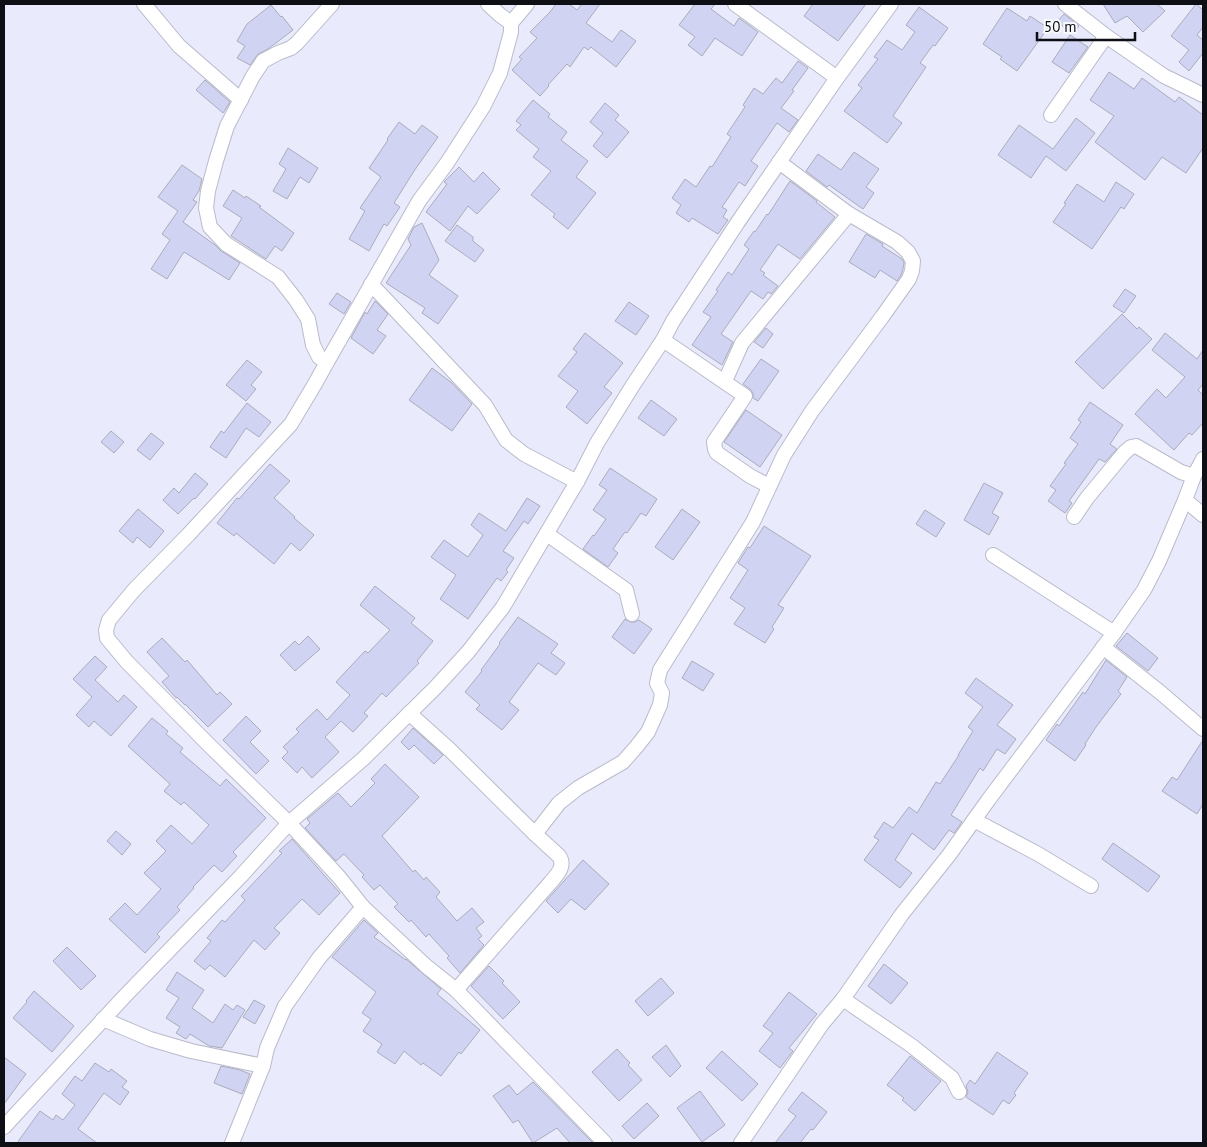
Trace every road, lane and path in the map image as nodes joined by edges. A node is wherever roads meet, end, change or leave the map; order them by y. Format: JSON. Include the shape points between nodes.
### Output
{"nodes":[{"id":1,"x":144,"y":4,"type":"edge"},
{"id":2,"x":332,"y":4,"type":"edge"},
{"id":3,"x":488,"y":4,"type":"edge"},
{"id":4,"x":527,"y":4,"type":"edge"},
{"id":5,"x":736,"y":4,"type":"edge"},
{"id":6,"x":890,"y":4,"type":"edge"},
{"id":7,"x":1066,"y":4,"type":"edge"},
{"id":8,"x":511,"y":23,"type":"junction"},
{"id":9,"x":1106,"y":36,"type":"junction"},
{"id":10,"x":837,"y":78,"type":"junction"},
{"id":11,"x":1203,"y":95,"type":"edge"},
{"id":12,"x":241,"y":100,"type":"junction"},
{"id":13,"x":1051,"y":115,"type":"dead end"},
{"id":14,"x":779,"y":162,"type":"junction"},
{"id":15,"x":849,"y":214,"type":"junction"},
{"id":16,"x":371,"y":284,"type":"junction"},
{"id":17,"x":663,"y":340,"type":"junction"},
{"id":18,"x":327,"y":362,"type":"junction"},
{"id":19,"x":724,"y":381,"type":"junction"},
{"id":20,"x":1203,"y":459,"type":"edge"},
{"id":21,"x":1194,"y":476,"type":"junction"},
{"id":22,"x":577,"y":482,"type":"junction"},
{"id":23,"x":769,"y":486,"type":"junction"},
{"id":24,"x":1185,"y":500,"type":"junction"},
{"id":25,"x":1203,"y":515,"type":"edge"},
{"id":26,"x":1074,"y":517,"type":"dead end"},
{"id":27,"x":547,"y":534,"type":"junction"},
{"id":28,"x":993,"y":555,"type":"dead end"},
{"id":29,"x":632,"y":614,"type":"dead end"},
{"id":30,"x":1114,"y":633,"type":"junction"},
{"id":31,"x":1103,"y":647,"type":"junction"},
{"id":32,"x":409,"y":713,"type":"junction"},
{"id":33,"x":1203,"y":729,"type":"edge"},
{"id":34,"x":974,"y":820,"type":"junction"},
{"id":35,"x":289,"y":823,"type":"junction"},
{"id":36,"x":535,"y":834,"type":"junction"},
{"id":37,"x":1091,"y":886,"type":"dead end"},
{"id":38,"x":363,"y":907,"type":"junction"},
{"id":39,"x":456,"y":990,"type":"junction"},
{"id":40,"x":843,"y":1000,"type":"junction"},
{"id":41,"x":104,"y":1019,"type":"junction"},
{"id":42,"x":263,"y":1066,"type":"junction"},
{"id":43,"x":959,"y":1092,"type":"dead end"},
{"id":44,"x":4,"y":1128,"type":"edge"},
{"id":45,"x":232,"y":1143,"type":"edge"},
{"id":46,"x":605,"y":1143,"type":"edge"},
{"id":47,"x":741,"y":1143,"type":"edge"}],
"edges":[{"from":1,"to":12,"type":"street","via":[[179,46]]},
{"from":2,"to":12,"type":"street","via":[[298,43],[263,61]]},
{"from":3,"to":8,"type":"street"},
{"from":4,"to":8,"type":"street"},
{"from":5,"to":10,"type":"street"},
{"from":6,"to":10,"type":"street"},
{"from":7,"to":9,"type":"street"},
{"from":8,"to":16,"type":"street","via":[[512,32],[500,73],[484,107],[418,202]]},
{"from":9,"to":11,"type":"street","via":[[1164,76]]},
{"from":9,"to":13,"type":"street"},
{"from":10,"to":14,"type":"street"},
{"from":12,"to":18,"type":"street","via":[[227,126],[208,191],[206,208],[210,227],[226,244],[278,277],[308,319],[313,346],[319,357]]},
{"from":14,"to":15,"type":"street"},
{"from":14,"to":17,"type":"street"},
{"from":15,"to":19,"type":"street","via":[[742,343]]},
{"from":15,"to":23,"type":"street","via":[[897,242],[908,252],[913,262],[912,271],[812,411]]},
{"from":16,"to":18,"type":"street"},
{"from":16,"to":22,"type":"street","via":[[485,405],[506,440],[524,454]]},
{"from":17,"to":19,"type":"street"},
{"from":17,"to":22,"type":"street"},
{"from":18,"to":35,"type":"street","via":[[291,424],[134,590],[109,620],[106,630],[107,638],[127,662]]},
{"from":19,"to":23,"type":"street","via":[[745,396],[714,442],[715,449]]},
{"from":20,"to":21,"type":"street"},
{"from":21,"to":24,"type":"street"},
{"from":21,"to":26,"type":"street","via":[[1136,446],[1131,447]]},
{"from":22,"to":27,"type":"street"},
{"from":23,"to":36,"type":"street","via":[[753,522],[660,670],[657,684],[662,693],[660,705],[648,732],[623,762],[559,803]]},
{"from":24,"to":25,"type":"street"},
{"from":24,"to":30,"type":"street","via":[[1144,590]]},
{"from":27,"to":29,"type":"street","via":[[626,590]]},
{"from":27,"to":32,"type":"street","via":[[503,607],[468,652]]},
{"from":28,"to":30,"type":"street"},
{"from":30,"to":31,"type":"street"},
{"from":31,"to":33,"type":"street"},
{"from":31,"to":34,"type":"street"},
{"from":32,"to":35,"type":"street","via":[[363,759]]},
{"from":32,"to":36,"type":"street"},
{"from":34,"to":37,"type":"street"},
{"from":34,"to":40,"type":"street","via":[[902,914]]},
{"from":35,"to":38,"type":"street"},
{"from":35,"to":41,"type":"street"},
{"from":36,"to":39,"type":"street","via":[[559,856],[562,866]]},
{"from":38,"to":39,"type":"street"},
{"from":38,"to":42,"type":"street","via":[[319,958],[285,1006]]},
{"from":39,"to":46,"type":"street"},
{"from":40,"to":43,"type":"street","via":[[919,1051],[952,1078]]},
{"from":40,"to":47,"type":"street","via":[[822,1024]]},
{"from":41,"to":42,"type":"street","via":[[191,1051]]},
{"from":41,"to":44,"type":"street"},
{"from":42,"to":45,"type":"street"}]}
